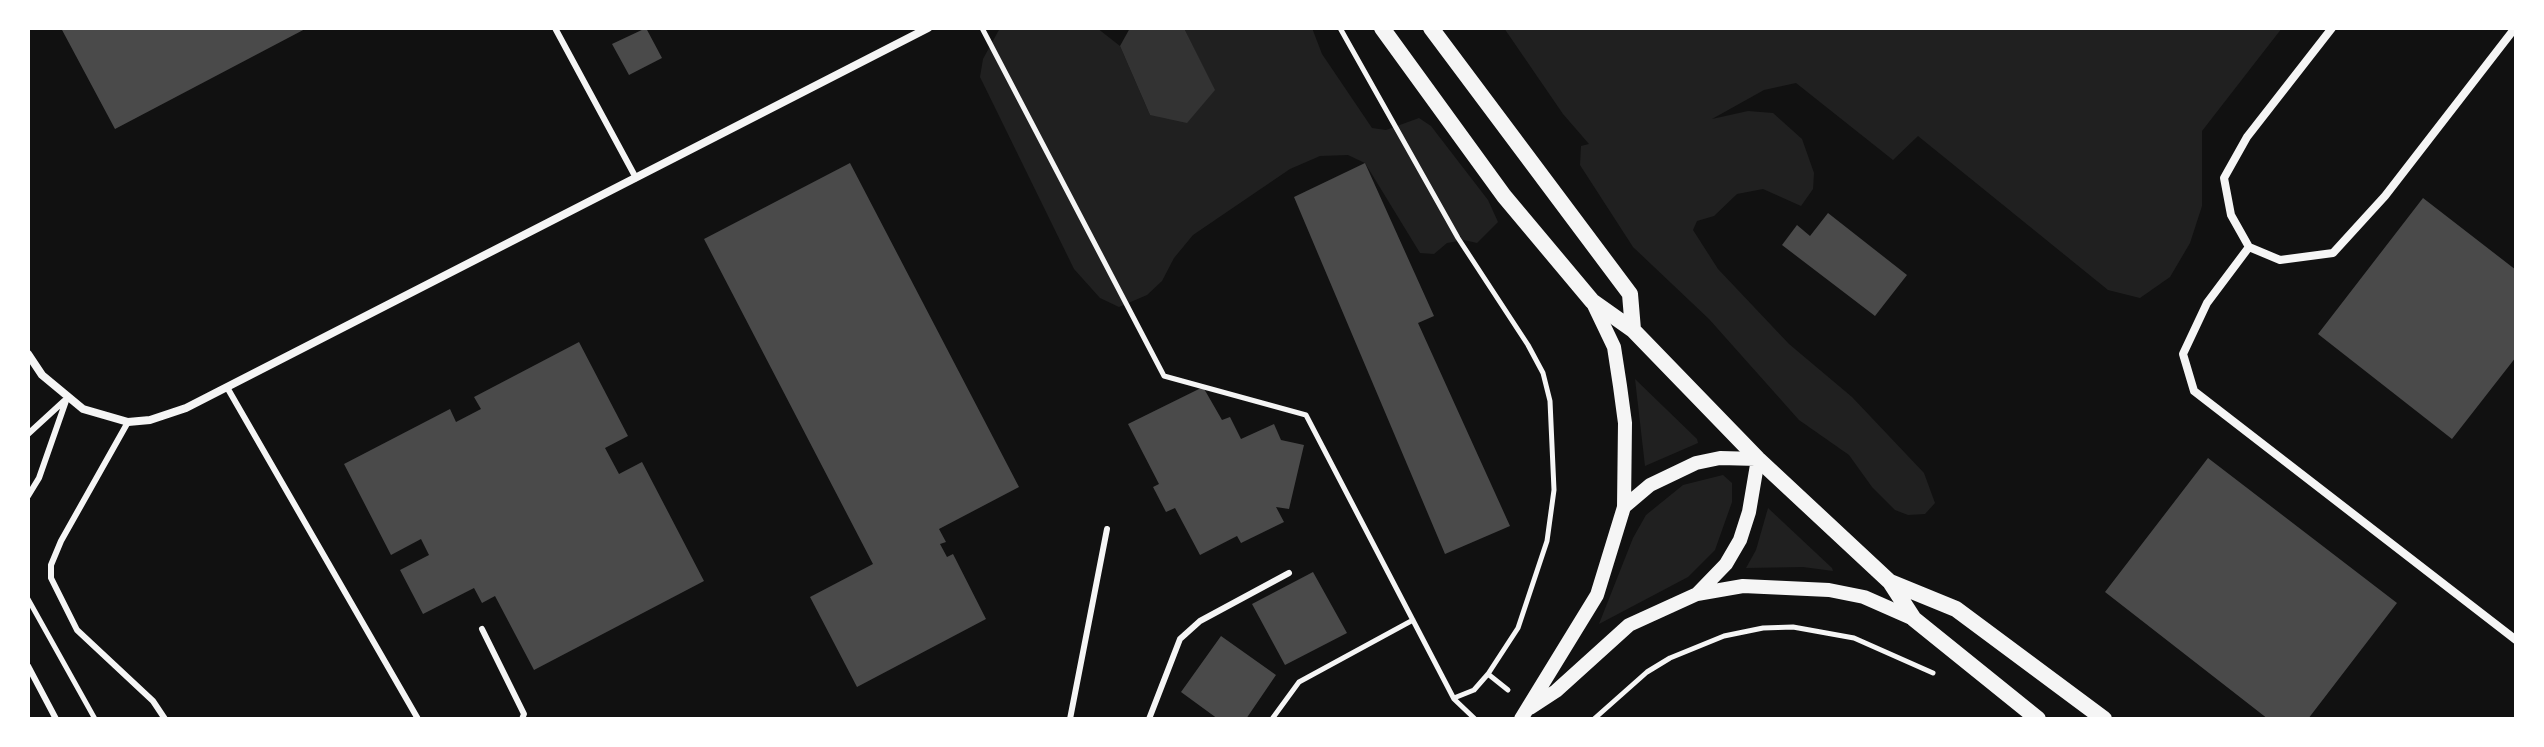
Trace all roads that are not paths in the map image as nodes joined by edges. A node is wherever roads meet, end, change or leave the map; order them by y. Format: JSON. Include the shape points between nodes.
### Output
{"nodes":[{"id":1,"x":555,"y":28,"type":"edge"},
{"id":2,"x":928,"y":28,"type":"edge"},
{"id":3,"x":1382,"y":28,"type":"edge"},
{"id":4,"x":1431,"y":28,"type":"edge"},
{"id":5,"x":2332,"y":28,"type":"edge"},
{"id":6,"x":2515,"y":28,"type":"edge"},
{"id":7,"x":636,"y":178,"type":"junction"},
{"id":8,"x":2249,"y":247,"type":"junction"},
{"id":9,"x":1592,"y":301,"type":"junction"},
{"id":10,"x":1633,"y":330,"type":"junction"},
{"id":11,"x":28,"y":354,"type":"edge"},
{"id":12,"x":228,"y":389,"type":"junction"},
{"id":13,"x":67,"y":398,"type":"junction"},
{"id":14,"x":128,"y":422,"type":"junction"},
{"id":15,"x":28,"y":434,"type":"edge"},
{"id":16,"x":1758,"y":459,"type":"junction"},
{"id":17,"x":28,"y":496,"type":"edge"},
{"id":18,"x":1624,"y":507,"type":"junction"},
{"id":19,"x":1107,"y":529,"type":"dead end"},
{"id":20,"x":1289,"y":573,"type":"dead end"},
{"id":21,"x":1890,"y":582,"type":"junction"},
{"id":22,"x":1697,"y":594,"type":"junction"},
{"id":23,"x":1914,"y":619,"type":"junction"},
{"id":24,"x":482,"y":629,"type":"dead end"},
{"id":25,"x":2516,"y":640,"type":"edge"},
{"id":26,"x":28,"y":666,"type":"edge"},
{"id":27,"x":1525,"y":713,"type":"edge"},
{"id":28,"x":56,"y":719,"type":"edge"},
{"id":29,"x":165,"y":719,"type":"edge"},
{"id":30,"x":418,"y":719,"type":"edge"},
{"id":31,"x":522,"y":719,"type":"edge"},
{"id":32,"x":1070,"y":719,"type":"edge"},
{"id":33,"x":1149,"y":719,"type":"edge"},
{"id":34,"x":2038,"y":719,"type":"edge"},
{"id":35,"x":2104,"y":719,"type":"edge"}],
"edges":[{"from":1,"to":7,"type":"lane"},
{"from":2,"to":7,"type":"street"},
{"from":3,"to":9,"type":"main road","via":[[1504,196]]},
{"from":4,"to":10,"type":"main road","via":[[1630,294]]},
{"from":5,"to":8,"type":"street","via":[[2247,137],[2224,178],[2231,215]]},
{"from":6,"to":8,"type":"street","via":[[2385,196],[2333,253],[2280,260]]},
{"from":7,"to":12,"type":"street"},
{"from":8,"to":25,"type":"street","via":[[2207,303],[2183,354],[2194,391]]},
{"from":9,"to":10,"type":"main road"},
{"from":9,"to":18,"type":"street","via":[[1614,347],[1625,423]]},
{"from":10,"to":16,"type":"main road"},
{"from":11,"to":13,"type":"street"},
{"from":12,"to":14,"type":"street","via":[[150,420]]},
{"from":12,"to":30,"type":"lane"},
{"from":13,"to":14,"type":"street","via":[[83,409]]},
{"from":13,"to":15,"type":"lane"},
{"from":13,"to":17,"type":"lane"},
{"from":14,"to":29,"type":"lane","via":[[61,541],[51,578],[77,630],[153,701]]},
{"from":16,"to":18,"type":"street","via":[[1720,458],[1676,470]]},
{"from":16,"to":21,"type":"main road"},
{"from":16,"to":22,"type":"street","via":[[1740,540]]},
{"from":18,"to":27,"type":"street","via":[[1597,595]]},
{"from":19,"to":32,"type":"lane"},
{"from":20,"to":33,"type":"lane","via":[[1200,621],[1180,639]]},
{"from":21,"to":23,"type":"main road"},
{"from":21,"to":35,"type":"main road","via":[[1956,609]]},
{"from":22,"to":23,"type":"street","via":[[1743,586],[1829,590],[1864,597]]},
{"from":22,"to":27,"type":"street","via":[[1629,625]]},
{"from":23,"to":34,"type":"main road"},
{"from":24,"to":31,"type":"lane"},
{"from":26,"to":28,"type":"lane"}]}
